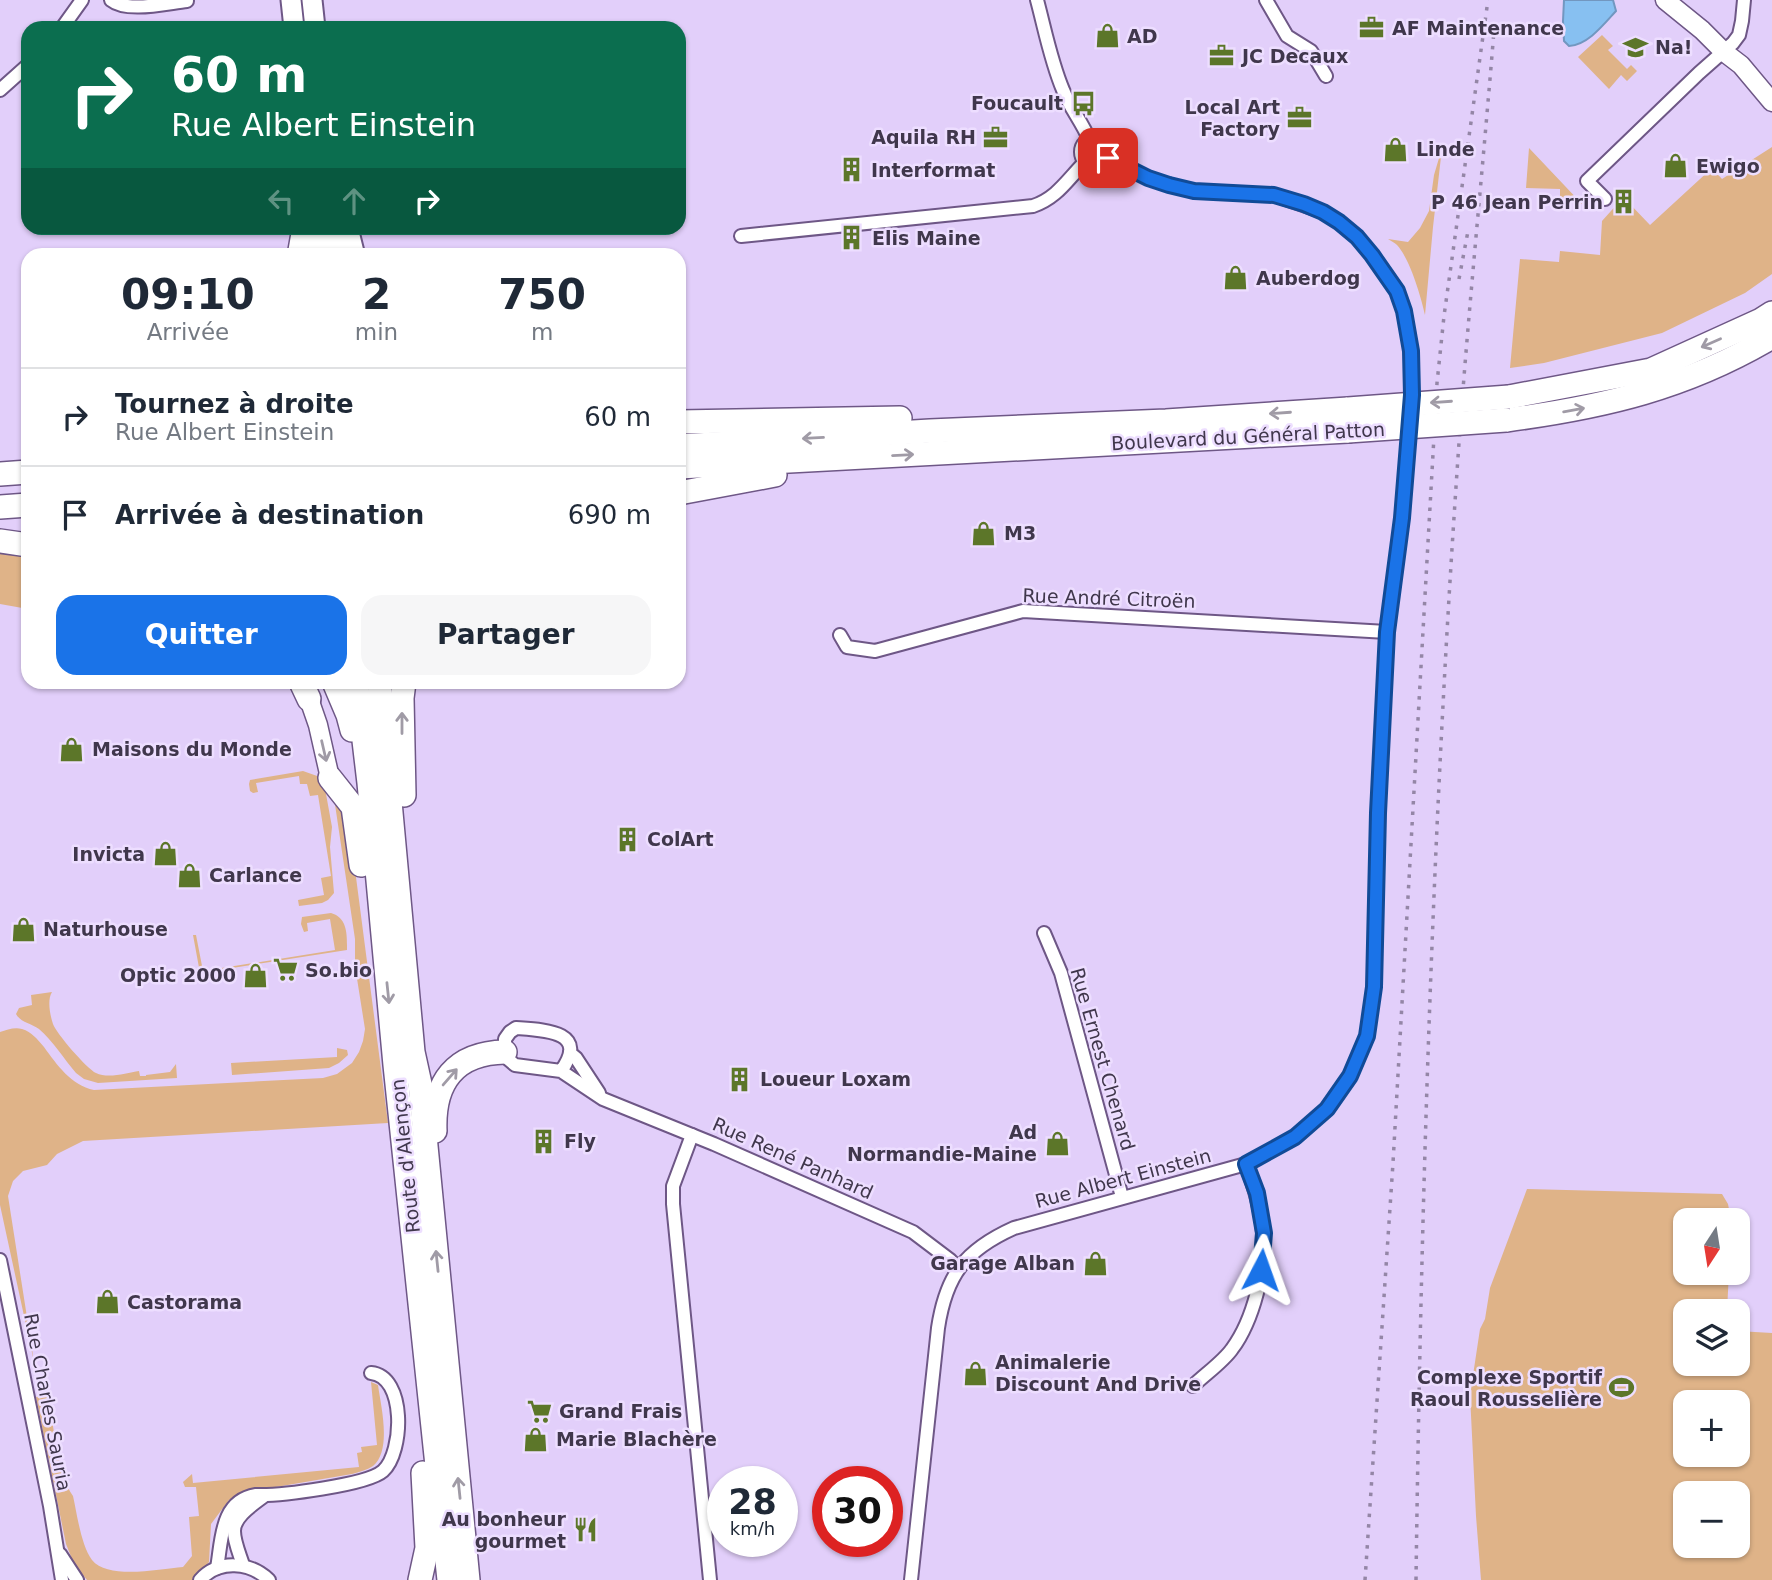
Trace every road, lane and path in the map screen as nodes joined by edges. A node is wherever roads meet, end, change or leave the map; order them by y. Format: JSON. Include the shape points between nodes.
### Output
{"nodes":[{"id":1,"x":82,"y":0,"type":"edge"},
{"id":2,"x":111,"y":0,"type":"edge"},
{"id":3,"x":291,"y":0,"type":"edge"},
{"id":4,"x":312,"y":0,"type":"edge"},
{"id":5,"x":1037,"y":0,"type":"edge"},
{"id":6,"x":1266,"y":0,"type":"edge"},
{"id":7,"x":1665,"y":0,"type":"edge"},
{"id":8,"x":1744,"y":0,"type":"edge"},
{"id":9,"x":187,"y":1,"type":"edge"},
{"id":10,"x":67,"y":21,"type":"edge"},
{"id":11,"x":293,"y":21,"type":"edge"},
{"id":12,"x":314,"y":21,"type":"edge"},
{"id":13,"x":1724,"y":52,"type":"junction"},
{"id":14,"x":21,"y":71,"type":"edge"},
{"id":15,"x":1326,"y":76,"type":"dead end"},
{"id":16,"x":0,"y":90,"type":"edge"},
{"id":17,"x":1772,"y":102,"type":"edge"},
{"id":18,"x":1089,"y":139,"type":"junction"},
{"id":19,"x":1108,"y":158,"type":"junction"},
{"id":20,"x":1084,"y":162,"type":"junction"},
{"id":21,"x":1605,"y":199,"type":"dead end"},
{"id":22,"x":741,"y":236,"type":"dead end"},
{"id":23,"x":1772,"y":313,"type":"edge"},
{"id":24,"x":1772,"y":337,"type":"edge"},
{"id":25,"x":1508,"y":409,"type":"junction"},
{"id":26,"x":686,"y":414,"type":"edge"},
{"id":27,"x":1348,"y":420,"type":"junction"},
{"id":28,"x":1166,"y":421,"type":"junction"},
{"id":29,"x":686,"y":422,"type":"edge"},
{"id":30,"x":705,"y":422,"type":"junction"},
{"id":31,"x":686,"y":446,"type":"edge"},
{"id":32,"x":835,"y":459,"type":"junction"},
{"id":33,"x":686,"y":467,"type":"edge"},
{"id":34,"x":21,"y":472,"type":"edge"},
{"id":35,"x":0,"y":474,"type":"edge"},
{"id":36,"x":21,"y":482,"type":"edge"},
{"id":37,"x":0,"y":483,"type":"edge"},
{"id":38,"x":686,"y":492,"type":"edge"},
{"id":39,"x":21,"y":506,"type":"edge"},
{"id":40,"x":0,"y":507,"type":"edge"},
{"id":41,"x":0,"y":529,"type":"edge"},
{"id":42,"x":21,"y":530,"type":"edge"},
{"id":43,"x":0,"y":541,"type":"edge"},
{"id":44,"x":21,"y":544,"type":"edge"},
{"id":45,"x":1387,"y":632,"type":"junction"},
{"id":46,"x":840,"y":635,"type":"dead end"},
{"id":47,"x":337,"y":689,"type":"edge"},
{"id":48,"x":356,"y":689,"type":"edge"},
{"id":49,"x":380,"y":689,"type":"edge"},
{"id":50,"x":403,"y":689,"type":"edge"},
{"id":51,"x":305,"y":691,"type":"edge"},
{"id":52,"x":330,"y":778,"type":"joint"},
{"id":53,"x":374,"y":858,"type":"junction"},
{"id":54,"x":381,"y":925,"type":"junction"},
{"id":55,"x":1044,"y":933,"type":"dead end"},
{"id":56,"x":505,"y":1052,"type":"junction"},
{"id":57,"x":570,"y":1053,"type":"junction"},
{"id":58,"x":561,"y":1071,"type":"junction"},
{"id":59,"x":420,"y":1084,"type":"junction"},
{"id":60,"x":603,"y":1099,"type":"junction"},
{"id":61,"x":692,"y":1135,"type":"junction"},
{"id":62,"x":1246,"y":1164,"type":"junction"},
{"id":63,"x":1122,"y":1197,"type":"junction"},
{"id":64,"x":432,"y":1214,"type":"junction"},
{"id":65,"x":414,"y":1246,"type":"junction"},
{"id":66,"x":0,"y":1260,"type":"edge"},
{"id":67,"x":958,"y":1268,"type":"junction"},
{"id":68,"x":371,"y":1373,"type":"dead end"},
{"id":69,"x":1193,"y":1386,"type":"dead end"},
{"id":70,"x":264,"y":1496,"type":"junction"},
{"id":71,"x":58,"y":1551,"type":"junction"},
{"id":72,"x":243,"y":1565,"type":"junction"},
{"id":73,"x":217,"y":1568,"type":"junction"},
{"id":74,"x":62,"y":1580,"type":"edge"},
{"id":75,"x":77,"y":1580,"type":"edge"},
{"id":76,"x":200,"y":1580,"type":"edge"},
{"id":77,"x":270,"y":1580,"type":"edge"},
{"id":78,"x":420,"y":1580,"type":"edge"},
{"id":79,"x":449,"y":1580,"type":"edge"},
{"id":80,"x":468,"y":1580,"type":"edge"},
{"id":81,"x":710,"y":1580,"type":"edge"},
{"id":82,"x":911,"y":1580,"type":"edge"}],
"edges":[{"from":1,"to":10,"type":"street"},
{"from":2,"to":9,"type":"street","via":[[135,7]]},
{"from":3,"to":11,"type":"main road"},
{"from":4,"to":12,"type":"main road"},
{"from":5,"to":18,"type":"street","via":[[1063,91]]},
{"from":6,"to":15,"type":"street","via":[[1287,36],[1311,51]]},
{"from":7,"to":13,"type":"street"},
{"from":8,"to":13,"type":"street","via":[[1739,35]]},
{"from":13,"to":17,"type":"street"},
{"from":13,"to":21,"type":"street","via":[[1587,181]]},
{"from":14,"to":16,"type":"street"},
{"from":18,"to":19,"type":"street","via":[[1107,144]]},
{"from":18,"to":20,"type":"street","via":[[1080,149]]},
{"from":19,"to":20,"type":"street","via":[[1097,166]]},
{"from":19,"to":45,"type":"street","name":"Rue Albert Einstein","via":[[1169,185],[1194,191],[1274,195],[1323,212],[1357,237],[1397,291],[1413,370],[1402,518]]},
{"from":20,"to":22,"type":"street","via":[[1054,196],[1033,205]]},
{"from":23,"to":25,"type":"highway","name":"Boulevard du Général Patton","one_way":true,"via":[[1651,370]]},
{"from":25,"to":24,"type":"highway","name":"Boulevard du Général Patton","one_way":true,"via":[[1595,406],[1655,390]]},
{"from":25,"to":27,"type":"highway","name":"Boulevard du Général Patton","bridge":true},
{"from":26,"to":30,"type":"main road"},
{"from":27,"to":28,"type":"highway","name":"Boulevard du Général Patton","one_way":true},
{"from":32,"to":27,"type":"highway","name":"Boulevard du Général Patton","one_way":true},
{"from":28,"to":30,"type":"highway","via":[[1112,414]]},
{"from":28,"to":31,"type":"highway","one_way":true},
{"from":29,"to":30,"type":"highway"},
{"from":32,"to":33,"type":"highway","name":"Boulevard du Général Patton"},
{"from":32,"to":38,"type":"highway","via":[[808,470]]},
{"from":34,"to":35,"type":"highway"},
{"from":36,"to":37,"type":"highway"},
{"from":39,"to":40,"type":"highway"},
{"from":41,"to":42,"type":"highway"},
{"from":43,"to":44,"type":"highway"},
{"from":45,"to":46,"type":"street","name":"Rue André Citroën","via":[[1023,611],[875,651],[848,647]]},
{"from":45,"to":62,"type":"street","name":"Rue Albert Einstein","via":[[1374,987],[1367,1036],[1350,1076],[1327,1109],[1295,1137]]},
{"from":47,"to":53,"type":"highway","via":[[353,734],[365,850]]},
{"from":48,"to":53,"type":"highway"},
{"from":49,"to":59,"type":"highway","via":[[413,1052]]},
{"from":59,"to":50,"type":"highway","one_way":true},
{"from":51,"to":52,"type":"street","one_way":true},
{"from":52,"to":54,"type":"highway","via":[[353,807],[366,900]]},
{"from":53,"to":54,"type":"highway"},
{"from":54,"to":65,"type":"highway","name":"Route d'Alençon","one_way":true},
{"from":55,"to":63,"type":"street","name":"Rue Ernest Chenard","via":[[1060,973]]},
{"from":56,"to":57,"type":"street","via":[[505,1040],[516,1028],[556,1032],[569,1045]]},
{"from":56,"to":58,"type":"street","via":[[515,1065]]},
{"from":64,"to":56,"type":"highway","one_way":true,"via":[[438,1190],[435,1112],[442,1084],[477,1055]]},
{"from":57,"to":58,"type":"street"},
{"from":57,"to":60,"type":"street"},
{"from":58,"to":60,"type":"street","name":"Rue René Panhard"},
{"from":59,"to":64,"type":"highway"},
{"from":60,"to":61,"type":"street","name":"Rue René Panhard"},
{"from":61,"to":67,"type":"street","name":"Rue René Panhard","via":[[913,1232]]},
{"from":61,"to":81,"type":"street","via":[[673,1186],[673,1204]]},
{"from":62,"to":63,"type":"street","name":"Rue Albert Einstein"},
{"from":62,"to":69,"type":"street","via":[[1264,1233],[1253,1310],[1232,1350]]},
{"from":63,"to":67,"type":"street","name":"Rue Albert Einstein","via":[[1014,1228],[985,1243]]},
{"from":80,"to":64,"type":"highway","one_way":true},
{"from":65,"to":78,"type":"highway","via":[[427,1548]]},
{"from":65,"to":79,"type":"highway"},
{"from":66,"to":71,"type":"street","name":"Rue Charles Sauria"},
{"from":67,"to":82,"type":"street","name":"Rue Albert Einstein","via":[[941,1305]]},
{"from":68,"to":70,"type":"street","via":[[380,1375],[391,1387],[396,1409],[397,1440],[383,1470],[370,1478],[334,1486]]},
{"from":70,"to":72,"type":"street","via":[[235,1528]]},
{"from":70,"to":73,"type":"street","via":[[244,1499],[226,1518]]},
{"from":71,"to":74,"type":"street","name":"Rue Charles Sauria"},
{"from":71,"to":75,"type":"street","name":"Rue Charles Sauria"},
{"from":72,"to":73,"type":"street"},
{"from":72,"to":77,"type":"street"},
{"from":73,"to":76,"type":"street"}]}
